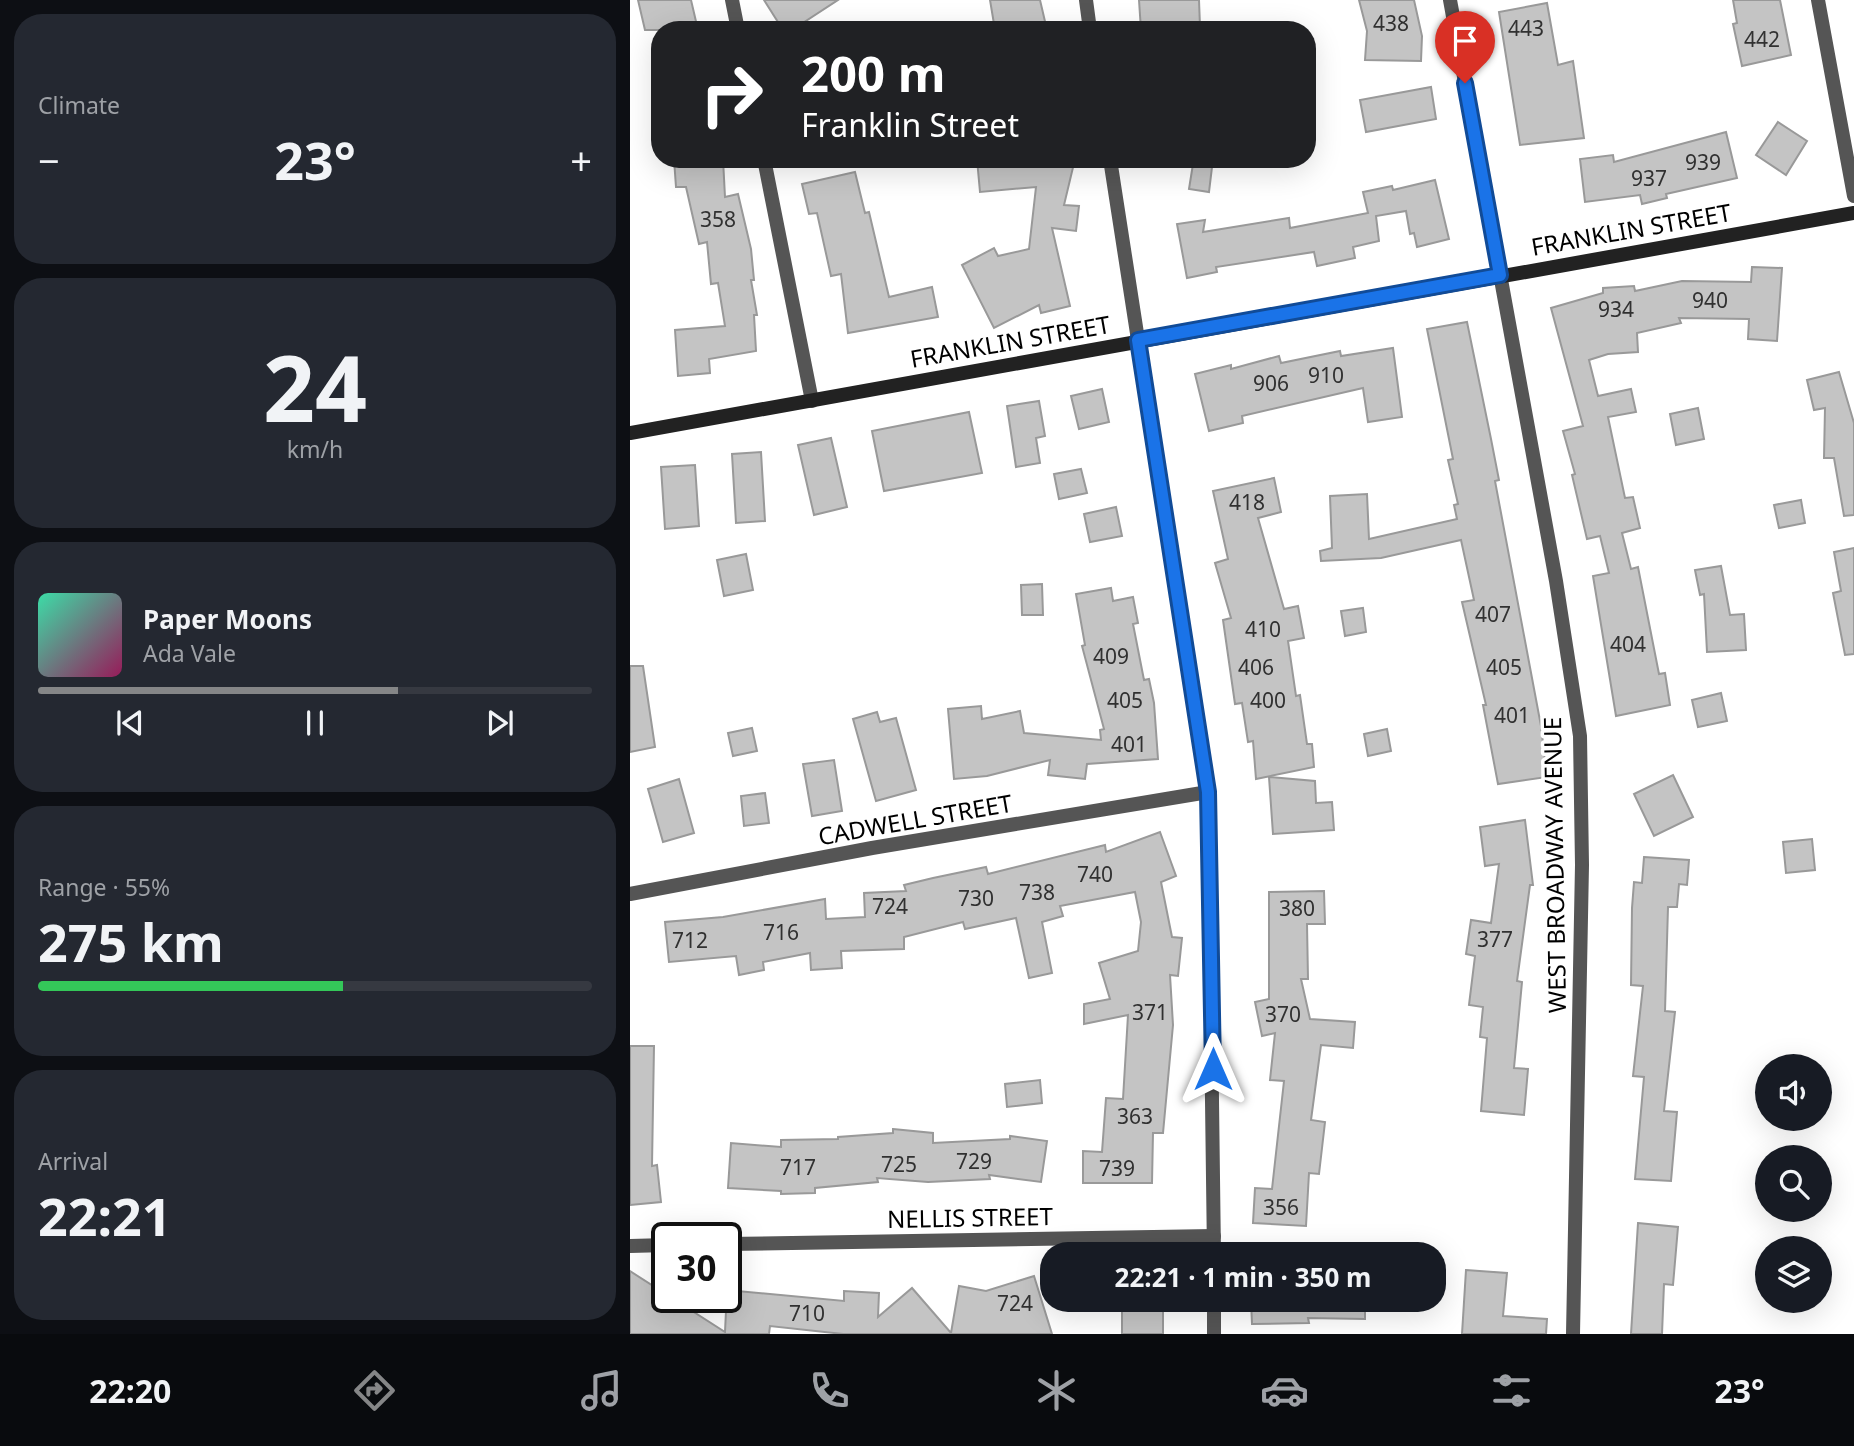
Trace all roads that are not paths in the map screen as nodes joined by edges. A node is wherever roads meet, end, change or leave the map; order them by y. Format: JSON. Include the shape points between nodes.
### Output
{"nodes":[{"id":1,"x":732,"y":0,"type":"edge"},
{"id":2,"x":1086,"y":0,"type":"edge"},
{"id":3,"x":1450,"y":0,"type":"edge"},
{"id":4,"x":1818,"y":0,"type":"edge"},
{"id":5,"x":736,"y":21,"type":"edge"},
{"id":6,"x":1089,"y":21,"type":"edge"},
{"id":7,"x":766,"y":168,"type":"edge"},
{"id":8,"x":1111,"y":168,"type":"edge"},
{"id":9,"x":1854,"y":196,"type":"edge"},
{"id":10,"x":1854,"y":213,"type":"edge"},
{"id":11,"x":1500,"y":275,"type":"junction"},
{"id":12,"x":1138,"y":340,"type":"junction"},
{"id":13,"x":812,"y":401,"type":"junction"},
{"id":14,"x":630,"y":433,"type":"edge"},
{"id":15,"x":1208,"y":792,"type":"junction"},
{"id":16,"x":630,"y":894,"type":"edge"},
{"id":17,"x":1214,"y":1236,"type":"junction"},
{"id":18,"x":1214,"y":1242,"type":"edge"},
{"id":19,"x":742,"y":1244,"type":"edge"},
{"id":20,"x":651,"y":1245,"type":"edge"},
{"id":21,"x":630,"y":1246,"type":"edge"},
{"id":22,"x":1214,"y":1312,"type":"edge"},
{"id":23,"x":1214,"y":1334,"type":"edge"},
{"id":24,"x":1573,"y":1334,"type":"edge"}],
"edges":[{"from":1,"to":5,"type":"street"},
{"from":2,"to":6,"type":"street"},
{"from":3,"to":11,"type":"street","name":"WEST BROADWAY AVENUE"},
{"from":4,"to":9,"type":"street"},
{"from":7,"to":13,"type":"street"},
{"from":8,"to":12,"type":"street"},
{"from":10,"to":11,"type":"street","name":"FRANKLIN STREET"},
{"from":11,"to":12,"type":"street","name":"FRANKLIN STREET"},
{"from":11,"to":24,"type":"street","name":"WEST BROADWAY AVENUE","via":[[1580,736],[1582,866]]},
{"from":12,"to":13,"type":"street","name":"FRANKLIN STREET"},
{"from":12,"to":15,"type":"street"},
{"from":13,"to":14,"type":"street","name":"FRANKLIN STREET"},
{"from":15,"to":16,"type":"street","name":"CADWELL STREET"},
{"from":15,"to":17,"type":"street"},
{"from":17,"to":18,"type":"street"},
{"from":17,"to":19,"type":"street","name":"NELLIS STREET"},
{"from":20,"to":21,"type":"street"},
{"from":22,"to":23,"type":"street"}]}
